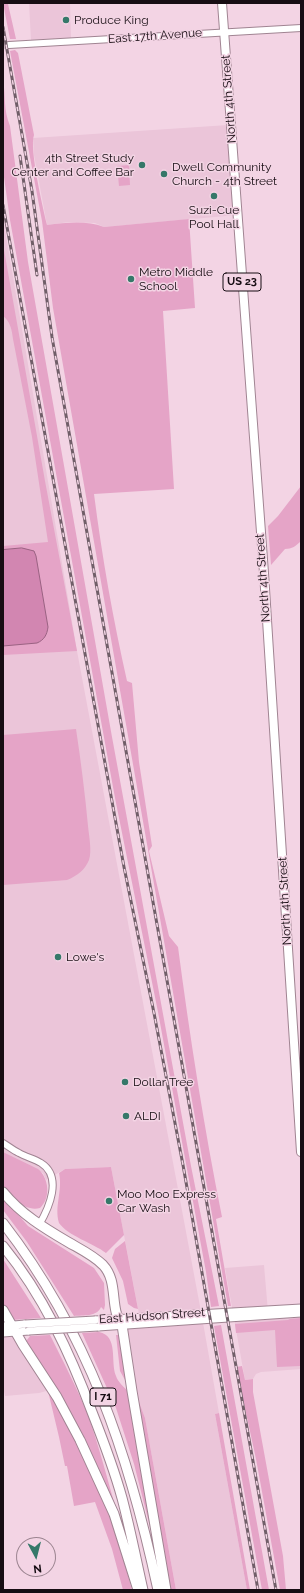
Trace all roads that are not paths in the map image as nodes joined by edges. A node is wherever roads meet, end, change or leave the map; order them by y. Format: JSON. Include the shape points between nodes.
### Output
{"nodes":[{"id":1,"x":222,"y":3,"type":"edge"},
{"id":2,"x":301,"y":28,"type":"edge"},
{"id":3,"x":224,"y":32,"type":"junction"},
{"id":4,"x":9,"y":45,"type":"tunnel mouth"},
{"id":5,"x":3,"y":1143,"type":"edge"},
{"id":6,"x":301,"y":1152,"type":"edge"},
{"id":7,"x":3,"y":1192,"type":"edge"},
{"id":8,"x":3,"y":1224,"type":"edge"},
{"id":9,"x":39,"y":1225,"type":"junction"},
{"id":10,"x":3,"y":1246,"type":"edge"},
{"id":11,"x":301,"y":1308,"type":"edge"},
{"id":12,"x":3,"y":1310,"type":"edge"},
{"id":13,"x":301,"y":1313,"type":"edge"},
{"id":14,"x":120,"y":1322,"type":"junction"},
{"id":15,"x":97,"y":1323,"type":"junction"},
{"id":16,"x":3,"y":1326,"type":"edge"},
{"id":17,"x":15,"y":1329,"type":"junction"},
{"id":18,"x":3,"y":1333,"type":"edge"},
{"id":19,"x":138,"y":1590,"type":"edge"},
{"id":20,"x":143,"y":1590,"type":"edge"},
{"id":21,"x":158,"y":1590,"type":"edge"},
{"id":22,"x":166,"y":1590,"type":"edge"}],
"edges":[{"from":1,"to":3,"type":"main road","name":"North 4th Street","number":"US 23"},
{"from":2,"to":3,"type":"street","name":"East 17th Avenue"},
{"from":3,"to":4,"type":"street","name":"East 17th Avenue"},
{"from":3,"to":6,"type":"main road","name":"North 4th Street","number":"US 23","via":[[264,578]]},
{"from":5,"to":9,"type":"street","via":[[43,1164],[50,1172],[53,1190]]},
{"from":7,"to":9,"type":"highway","via":[[24,1214]]},
{"from":8,"to":21,"type":"highway","number":"I 71","via":[[24,1250],[60,1309],[85,1356],[108,1409],[136,1496]]},
{"from":9,"to":14,"type":"highway","via":[[91,1256],[105,1268]]},
{"from":10,"to":20,"type":"highway","number":"I 71","via":[[45,1308],[75,1369],[109,1456]]},
{"from":11,"to":14,"type":"main road","name":"East Hudson Street"},
{"from":12,"to":17,"type":"highway"},
{"from":13,"to":14,"type":"main road","name":"East Hudson Street"},
{"from":14,"to":15,"type":"main road","name":"East Hudson Street"},
{"from":14,"to":22,"type":"highway"},
{"from":15,"to":17,"type":"main road","name":"East Hudson Street","bridge":true,"via":[[29,1331]]},
{"from":15,"to":17,"type":"main road","name":"East Hudson Street","bridge":true,"via":[[25,1324]]},
{"from":16,"to":17,"type":"main road","name":"East Hudson Street"},
{"from":17,"to":18,"type":"main road","name":"East Hudson Street"},
{"from":17,"to":19,"type":"highway","via":[[67,1414],[95,1472],[114,1514]]}]}
